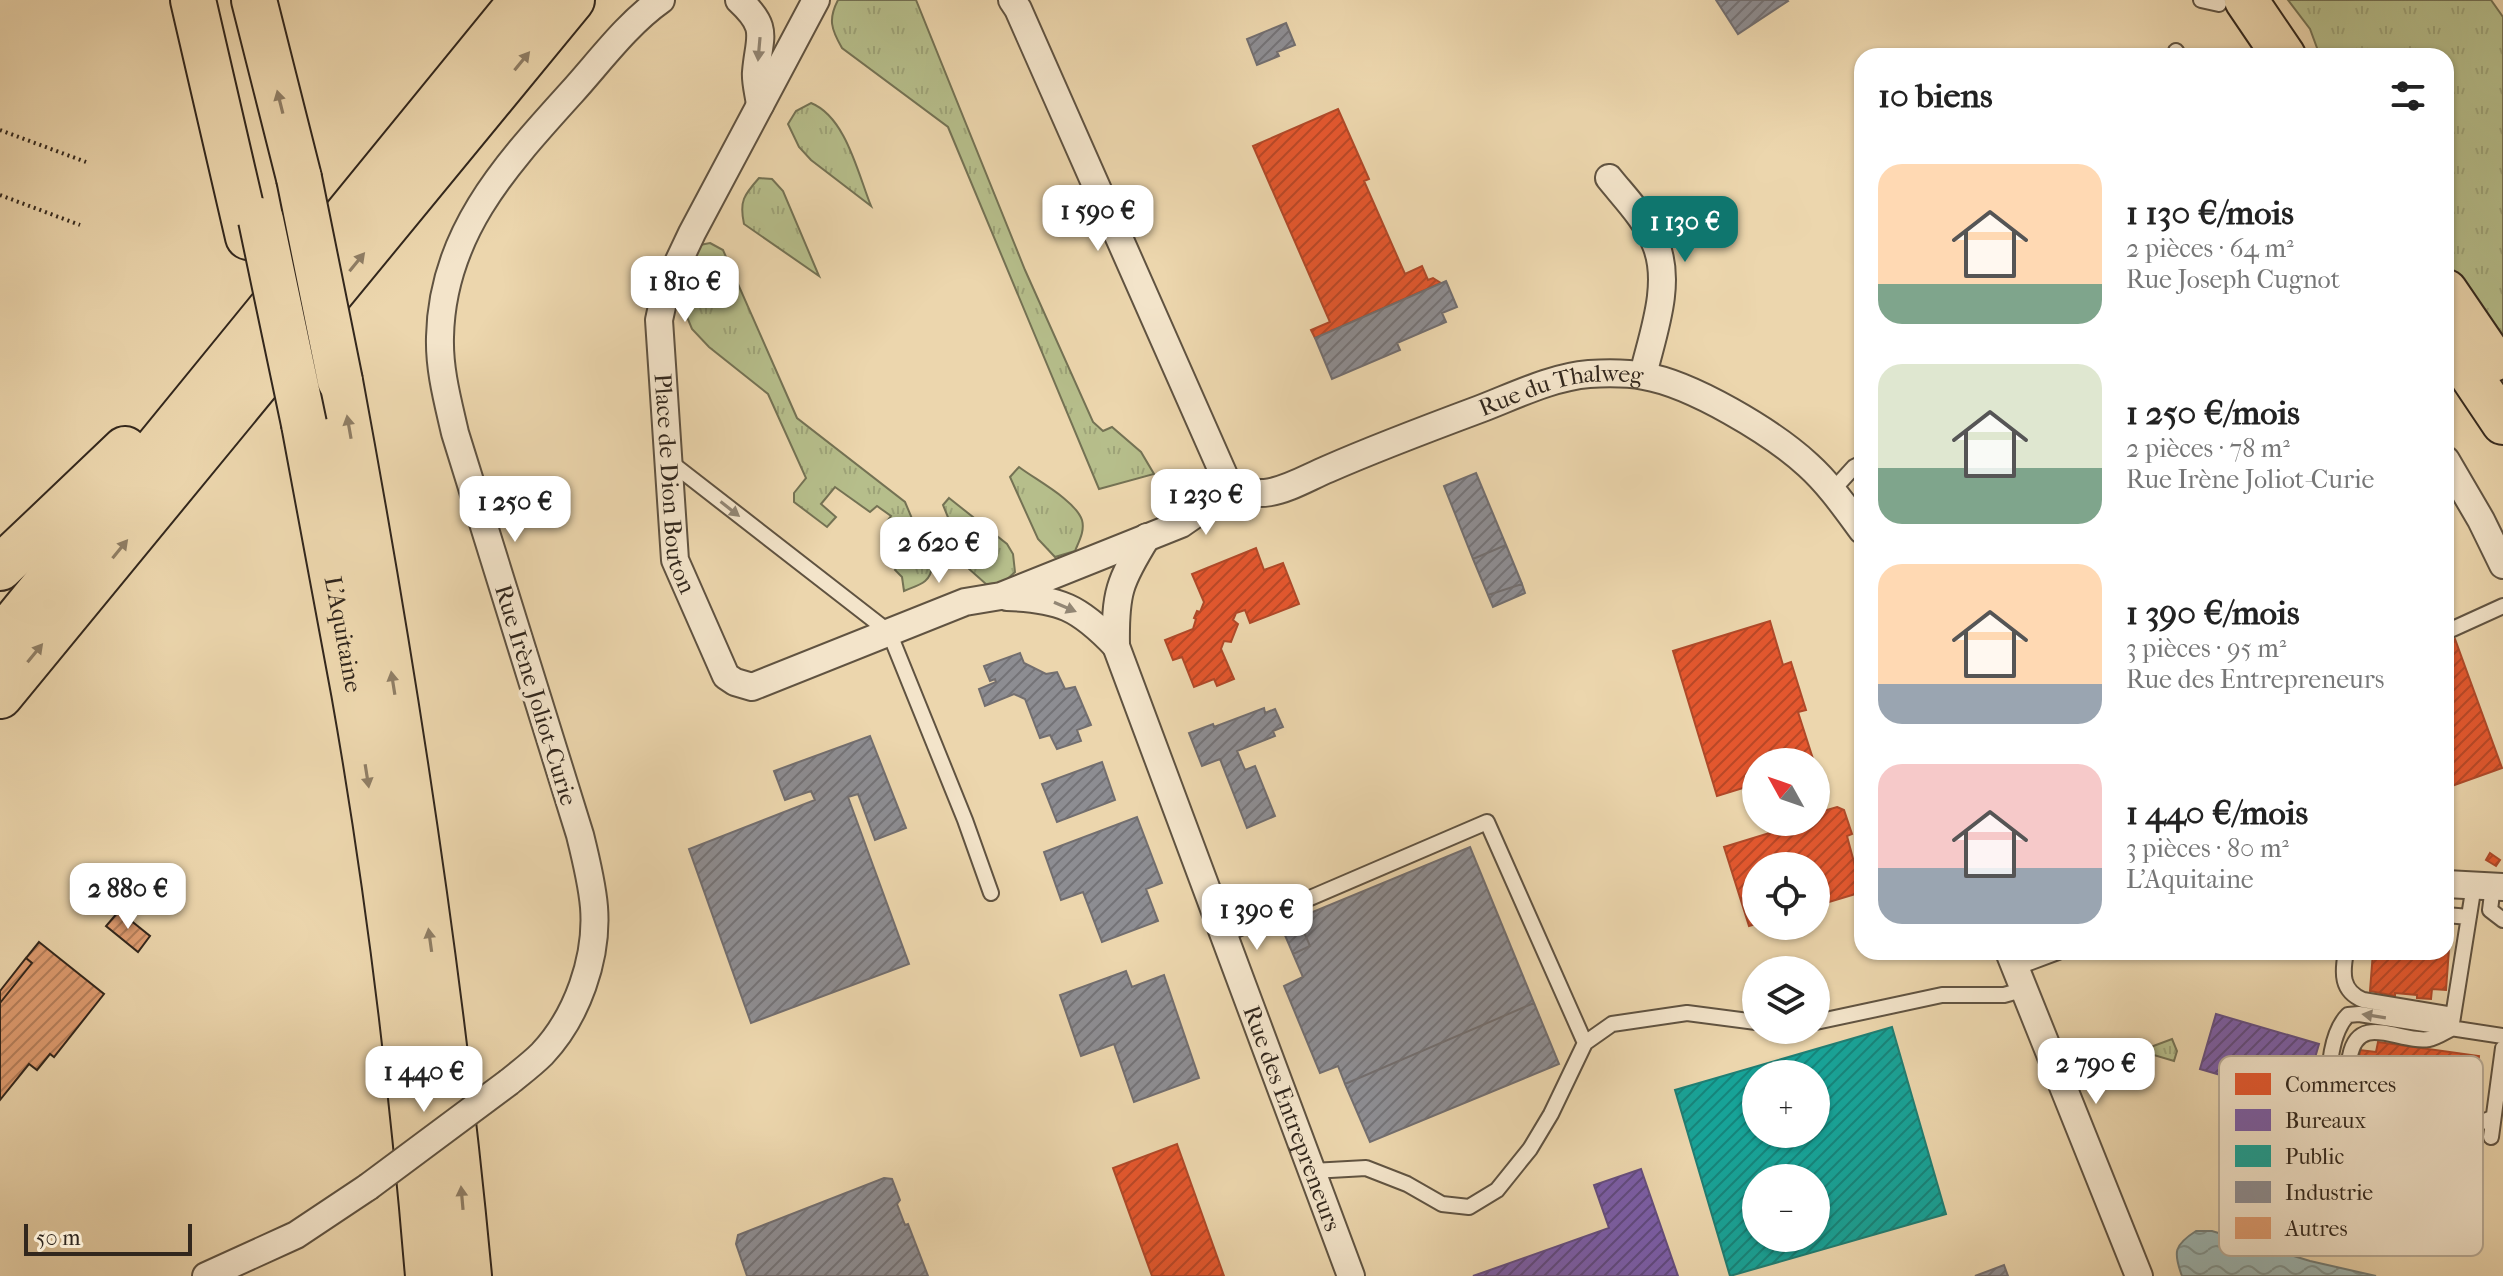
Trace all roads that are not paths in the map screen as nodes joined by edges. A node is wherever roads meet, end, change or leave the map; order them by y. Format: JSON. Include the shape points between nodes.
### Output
{"nodes":[{"id":1,"x":193,"y":0,"type":"edge"},
{"id":2,"x":208,"y":0,"type":"edge"},
{"id":3,"x":254,"y":0,"type":"edge"},
{"id":4,"x":572,"y":0,"type":"edge"},
{"id":5,"x":661,"y":0,"type":"edge"},
{"id":6,"x":739,"y":0,"type":"edge"},
{"id":7,"x":816,"y":0,"type":"edge"},
{"id":8,"x":1012,"y":0,"type":"edge"},
{"id":9,"x":2221,"y":1,"type":"edge"},
{"id":10,"x":506,"y":18,"type":"edge"},
{"id":11,"x":2250,"y":48,"type":"edge"},
{"id":12,"x":2275,"y":48,"type":"edge"},
{"id":13,"x":760,"y":105,"type":"junction"},
{"id":14,"x":1609,"y":178,"type":"dead end"},
{"id":15,"x":254,"y":228,"type":"junction"},
{"id":16,"x":2454,"y":303,"type":"edge"},
{"id":17,"x":2454,"y":350,"type":"edge"},
{"id":18,"x":1643,"y":375,"type":"junction"},
{"id":19,"x":2503,"y":375,"type":"edge"},
{"id":20,"x":2503,"y":423,"type":"edge"},
{"id":21,"x":668,"y":461,"type":"junction"},
{"id":22,"x":1854,"y":467,"type":"edge"},
{"id":23,"x":2454,"y":475,"type":"edge"},
{"id":24,"x":1227,"y":482,"type":"junction"},
{"id":25,"x":1833,"y":490,"type":"junction"},
{"id":26,"x":1854,"y":519,"type":"edge"},
{"id":27,"x":1147,"y":537,"type":"junction"},
{"id":28,"x":2503,"y":565,"type":"edge"},
{"id":29,"x":0,"y":568,"type":"edge"},
{"id":30,"x":1001,"y":596,"type":"junction"},
{"id":31,"x":2503,"y":606,"type":"edge"},
{"id":32,"x":2454,"y":628,"type":"edge"},
{"id":33,"x":889,"y":632,"type":"junction"},
{"id":34,"x":0,"y":640,"type":"edge"},
{"id":35,"x":1116,"y":646,"type":"junction"},
{"id":36,"x":0,"y":696,"type":"edge"},
{"id":37,"x":2454,"y":884,"type":"edge"},
{"id":38,"x":2490,"y":886,"type":"edge"},
{"id":39,"x":991,"y":893,"type":"dead end"},
{"id":40,"x":2454,"y":916,"type":"edge"},
{"id":41,"x":2469,"y":917,"type":"junction"},
{"id":42,"x":2503,"y":920,"type":"edge"},
{"id":43,"x":1224,"y":935,"type":"junction"},
{"id":44,"x":2039,"y":960,"type":"edge"},
{"id":45,"x":2344,"y":960,"type":"edge"},
{"id":46,"x":2015,"y":970,"type":"edge"},
{"id":47,"x":1830,"y":1019,"type":"edge"},
{"id":48,"x":1742,"y":1020,"type":"edge"},
{"id":49,"x":2452,"y":1022,"type":"junction"},
{"id":50,"x":2503,"y":1036,"type":"edge"},
{"id":51,"x":1585,"y":1043,"type":"junction"},
{"id":52,"x":2503,"y":1048,"type":"edge"},
{"id":53,"x":2333,"y":1056,"type":"edge"},
{"id":54,"x":2350,"y":1056,"type":"edge"},
{"id":55,"x":2492,"y":1118,"type":"junction"},
{"id":56,"x":2483,"y":1122,"type":"edge"},
{"id":57,"x":2491,"y":1137,"type":"dead end"},
{"id":58,"x":1312,"y":1171,"type":"junction"},
{"id":59,"x":206,"y":1276,"type":"edge"},
{"id":60,"x":428,"y":1276,"type":"edge"},
{"id":61,"x":469,"y":1276,"type":"edge"},
{"id":62,"x":1351,"y":1276,"type":"edge"},
{"id":63,"x":2139,"y":1276,"type":"edge"}],
"edges":[{"from":1,"to":15,"type":"highway"},
{"from":2,"to":15,"type":"highway"},
{"from":61,"to":3,"type":"highway","name":"L'Aquitaine","one_way":true,"bridge":true,"via":[[394,686],[299,178]]},
{"from":36,"to":4,"type":"highway","one_way":true},
{"from":5,"to":59,"type":"street","name":"Rue Irène Joliot-Curie","bridge":true,"via":[[634,23],[499,176],[475,211],[444,297],[440,337],[442,378],[455,433],[591,878],[595,911],[590,960],[578,998],[542,1054],[509,1082],[296,1235]]},
{"from":6,"to":13,"type":"street","one_way":true,"via":[[752,12],[761,36],[756,74]]},
{"from":7,"to":13,"type":"street","name":"Place de Dion Bouton"},
{"from":8,"to":24,"type":"street"},
{"from":9,"to":11,"type":"main road"},
{"from":9,"to":12,"type":"main road"},
{"from":10,"to":29,"type":"highway","via":[[409,118],[158,417]]},
{"from":10,"to":34,"type":"highway"},
{"from":13,"to":21,"type":"street","name":"Place de Dion Bouton","via":[[666,288],[659,320]]},
{"from":14,"to":18,"type":"street","via":[[1657,246],[1660,302]]},
{"from":15,"to":60,"type":"highway","name":"L'Aquitaine","one_way":true,"via":[[354,693],[419,1168]]},
{"from":16,"to":19,"type":"main road"},
{"from":17,"to":20,"type":"main road"},
{"from":18,"to":24,"type":"street","name":"Rue du Thalweg","via":[[1588,374],[1539,386],[1272,493],[1239,491]]},
{"from":18,"to":25,"type":"street","name":"Rue du Thalweg","via":[[1707,399],[1776,440]]},
{"from":21,"to":33,"type":"lane","one_way":true},
{"from":21,"to":33,"type":"street","name":"Place de Dion Bouton","via":[[675,560],[726,676],[752,687]]},
{"from":22,"to":25,"type":"lane"},
{"from":23,"to":28,"type":"street"},
{"from":24,"to":27,"type":"street","name":"Place de Dion Bouton","via":[[1181,524]]},
{"from":25,"to":26,"type":"street","name":"Rue du Thalweg"},
{"from":27,"to":30,"type":"street","name":"Place de Dion Bouton"},
{"from":27,"to":35,"type":"street","via":[[1126,571],[1115,603]]},
{"from":30,"to":33,"type":"street","name":"Place de Dion Bouton","via":[[965,602]]},
{"from":30,"to":35,"type":"street","one_way":true,"via":[[1067,605]]},
{"from":31,"to":32,"type":"lane"},
{"from":33,"to":39,"type":"lane"},
{"from":35,"to":43,"type":"street","name":"Rue des Entrepreneurs"},
{"from":37,"to":38,"type":"street"},
{"from":38,"to":41,"type":"lane"},
{"from":38,"to":42,"type":"lane","via":[[2490,910]]},
{"from":40,"to":41,"type":"lane"},
{"from":41,"to":49,"type":"lane"},
{"from":43,"to":51,"type":"lane","via":[[1487,822]]},
{"from":43,"to":58,"type":"street","name":"Rue des Entrepreneurs"},
{"from":44,"to":46,"type":"lane"},
{"from":45,"to":49,"type":"lane","via":[[2346,988],[2353,996]]},
{"from":46,"to":47,"type":"lane","via":[[2004,995],[1942,995]]},
{"from":46,"to":63,"type":"street"},
{"from":48,"to":51,"type":"lane","via":[[1687,1013],[1612,1024]]},
{"from":49,"to":50,"type":"lane"},
{"from":49,"to":53,"type":"lane","one_way":true,"via":[[2348,1015],[2337,1031]]},
{"from":49,"to":54,"type":"lane","via":[[2428,1039],[2362,1035]]},
{"from":51,"to":58,"type":"lane","via":[[1530,1149],[1497,1190],[1469,1207],[1442,1204],[1366,1168]]},
{"from":52,"to":55,"type":"lane"},
{"from":55,"to":56,"type":"lane"},
{"from":55,"to":57,"type":"lane"},
{"from":58,"to":62,"type":"street","name":"Rue des Entrepreneurs"}]}
